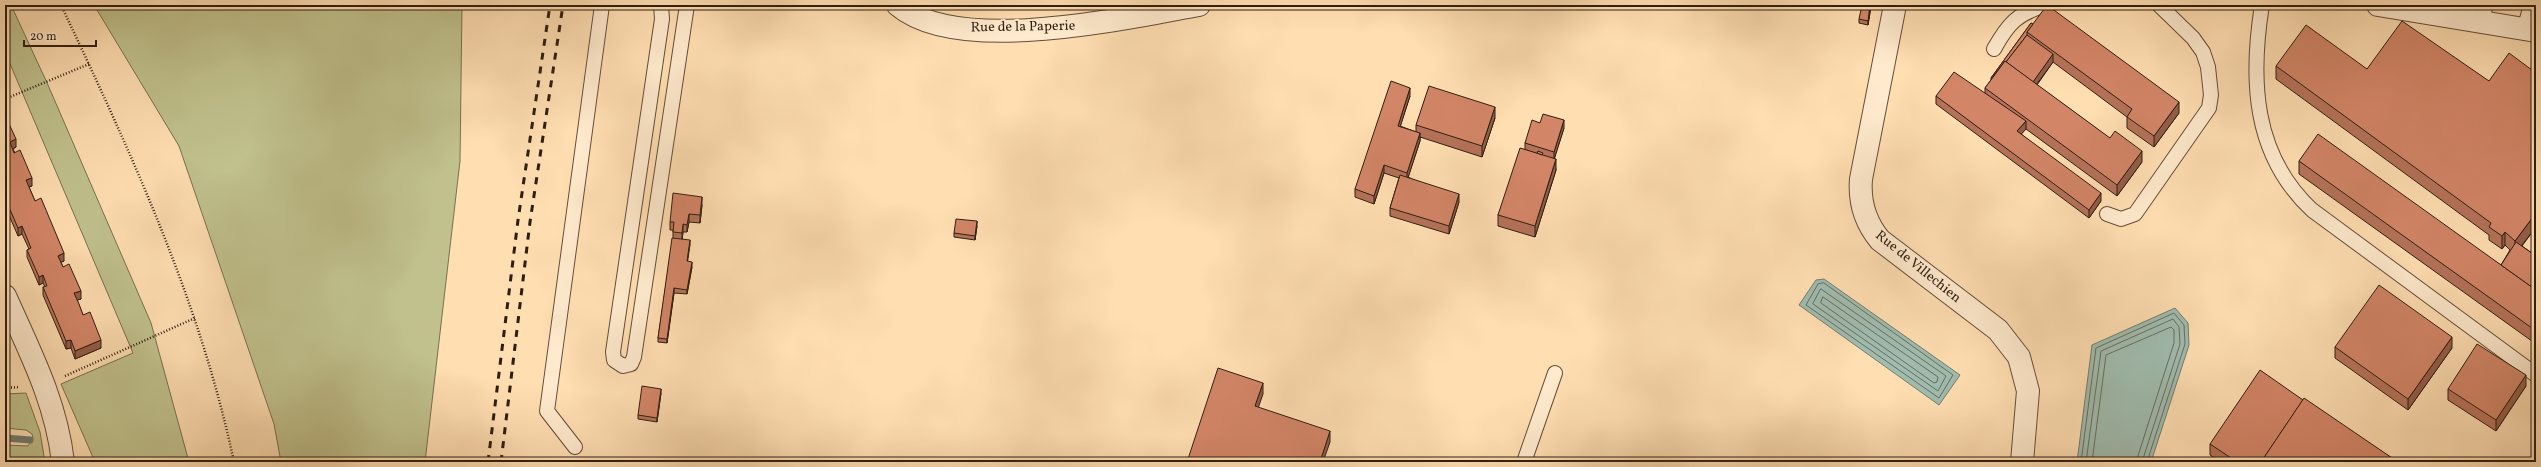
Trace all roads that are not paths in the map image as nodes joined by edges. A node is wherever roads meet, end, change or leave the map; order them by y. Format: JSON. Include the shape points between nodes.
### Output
{"nodes":[{"id":1,"x":602,"y":5,"type":"edge"},
{"id":2,"x":661,"y":5,"type":"edge"},
{"id":3,"x":687,"y":5,"type":"edge"},
{"id":4,"x":898,"y":5,"type":"edge"},
{"id":5,"x":1199,"y":5,"type":"edge"},
{"id":6,"x":1895,"y":5,"type":"edge"},
{"id":7,"x":2047,"y":5,"type":"edge"},
{"id":8,"x":2159,"y":5,"type":"edge"},
{"id":9,"x":2262,"y":5,"type":"edge"},
{"id":10,"x":2378,"y":5,"type":"edge"},
{"id":11,"x":2531,"y":5,"type":"edge"},
{"id":12,"x":2484,"y":14,"type":"edge"},
{"id":13,"x":2530,"y":31,"type":"edge"},
{"id":14,"x":1994,"y":49,"type":"dead end"},
{"id":15,"x":2107,"y":214,"type":"dead end"},
{"id":16,"x":5,"y":296,"type":"edge"},
{"id":17,"x":1555,"y":373,"type":"dead end"},
{"id":18,"x":2536,"y":375,"type":"edge"},
{"id":19,"x":575,"y":447,"type":"dead end"},
{"id":20,"x":63,"y":462,"type":"edge"},
{"id":21,"x":1524,"y":462,"type":"edge"},
{"id":22,"x":2022,"y":462,"type":"edge"}],
"edges":[{"from":1,"to":19,"type":"lane","via":[[547,411]]},
{"from":2,"to":3,"type":"lane","via":[[662,19],[613,352],[614,360],[623,366],[631,364],[634,357]]},
{"from":4,"to":5,"type":"street","name":"Rue de la Paperie","via":[[918,19],[942,26],[1008,30],[1075,26]]},
{"from":6,"to":22,"type":"street","name":"Rue de Villechien","via":[[1861,179],[1862,207],[1872,230],[1880,240],[1998,330],[2019,356],[2028,391]]},
{"from":7,"to":14,"type":"lane","via":[[2015,19],[2006,27]]},
{"from":8,"to":15,"type":"lane","via":[[2194,38],[2202,52],[2211,81],[2209,108],[2135,214],[2121,220]]},
{"from":9,"to":18,"type":"lane","via":[[2256,43],[2257,92],[2263,131],[2270,153],[2290,187],[2330,224]]},
{"from":10,"to":12,"type":"street"},
{"from":11,"to":13,"type":"lane"},
{"from":12,"to":13,"type":"street"},
{"from":16,"to":20,"type":"street","via":[[45,385],[55,415]]},
{"from":17,"to":21,"type":"lane"}]}
